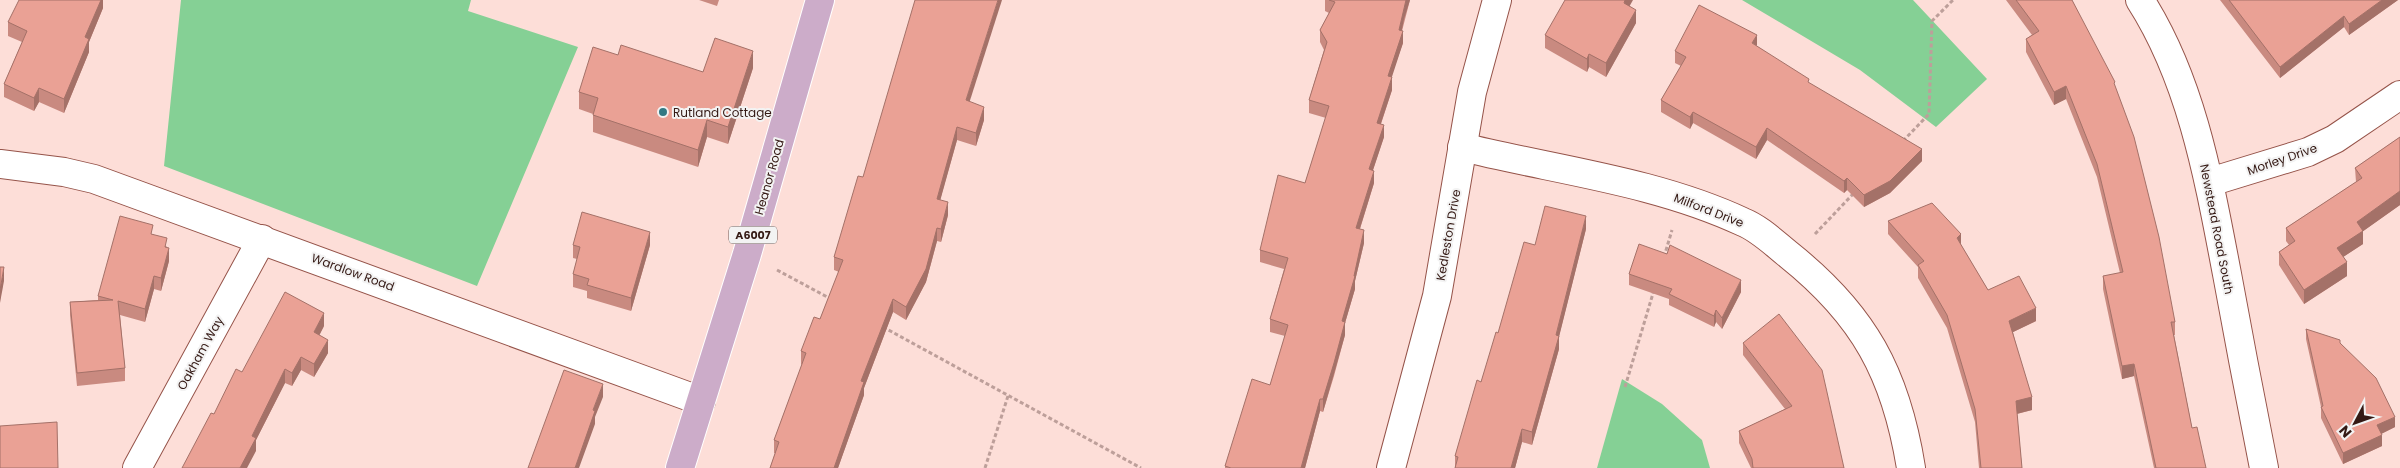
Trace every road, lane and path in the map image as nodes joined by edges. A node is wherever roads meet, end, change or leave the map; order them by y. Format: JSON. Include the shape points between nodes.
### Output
{"nodes":[{"id":1,"x":820,"y":0,"type":"edge"},
{"id":2,"x":1497,"y":0,"type":"edge"},
{"id":3,"x":1953,"y":0,"type":"edge"},
{"id":4,"x":2140,"y":0,"type":"edge"},
{"id":5,"x":2400,"y":95,"type":"edge"},
{"id":6,"x":1902,"y":143,"type":"edge"},
{"id":7,"x":1462,"y":147,"type":"junction"},
{"id":8,"x":0,"y":164,"type":"edge"},
{"id":9,"x":2210,"y":182,"type":"junction"},
{"id":10,"x":1861,"y":186,"type":"edge"},
{"id":11,"x":1682,"y":198,"type":"junction"},
{"id":12,"x":262,"y":239,"type":"junction"},
{"id":13,"x":747,"y":254,"type":"junction"},
{"id":14,"x":1792,"y":258,"type":"junction"},
{"id":15,"x":1662,"y":264,"type":"edge"},
{"id":16,"x":1656,"y":283,"type":"edge"},
{"id":17,"x":833,"y":300,"type":"edge"},
{"id":18,"x":876,"y":322,"type":"edge"},
{"id":19,"x":1625,"y":387,"type":"dead end"},
{"id":20,"x":1008,"y":396,"type":"junction"},
{"id":21,"x":701,"y":401,"type":"junction"},
{"id":22,"x":137,"y":468,"type":"edge"},
{"id":23,"x":680,"y":468,"type":"edge"},
{"id":24,"x":985,"y":468,"type":"edge"},
{"id":25,"x":1141,"y":468,"type":"edge"},
{"id":26,"x":1390,"y":468,"type":"edge"},
{"id":27,"x":1911,"y":468,"type":"edge"},
{"id":28,"x":2264,"y":468,"type":"edge"}],
"edges":[{"from":1,"to":13,"type":"main road","name":"Heanor Road","number":"A6007"},
{"from":2,"to":7,"type":"street","name":"Kedleston Drive","via":[[1472,92]]},
{"from":3,"to":6,"type":"path","via":[[1932,21],[1929,114]]},
{"from":4,"to":9,"type":"street","name":"Newstead Road South","via":[[2178,76]]},
{"from":5,"to":9,"type":"street","name":"Morley Drive","via":[[2335,139],[2308,152]]},
{"from":7,"to":11,"type":"street","name":"Milford Drive"},
{"from":7,"to":26,"type":"street","name":"Kedleston Drive","via":[[1437,296]]},
{"from":8,"to":12,"type":"street","name":"Wardlow Road","via":[[94,179]]},
{"from":9,"to":28,"type":"street","name":"Newstead Road South"},
{"from":10,"to":14,"type":"path"},
{"from":11,"to":14,"type":"street","name":"Milford Drive","via":[[1744,222]]},
{"from":11,"to":15,"type":"path"},
{"from":12,"to":21,"type":"street","name":"Wardlow Road"},
{"from":12,"to":22,"type":"street","name":"Oakham Way"},
{"from":13,"to":17,"type":"path"},
{"from":13,"to":21,"type":"main road","name":"Heanor Road","number":"A6007"},
{"from":14,"to":27,"type":"street","name":"Milford Drive","via":[[1842,305],[1880,359],[1904,426]]},
{"from":16,"to":19,"type":"path"},
{"from":18,"to":20,"type":"path"},
{"from":20,"to":24,"type":"path"},
{"from":20,"to":25,"type":"path"},
{"from":21,"to":23,"type":"main road","name":"Heanor Road","number":"A6007"}]}
